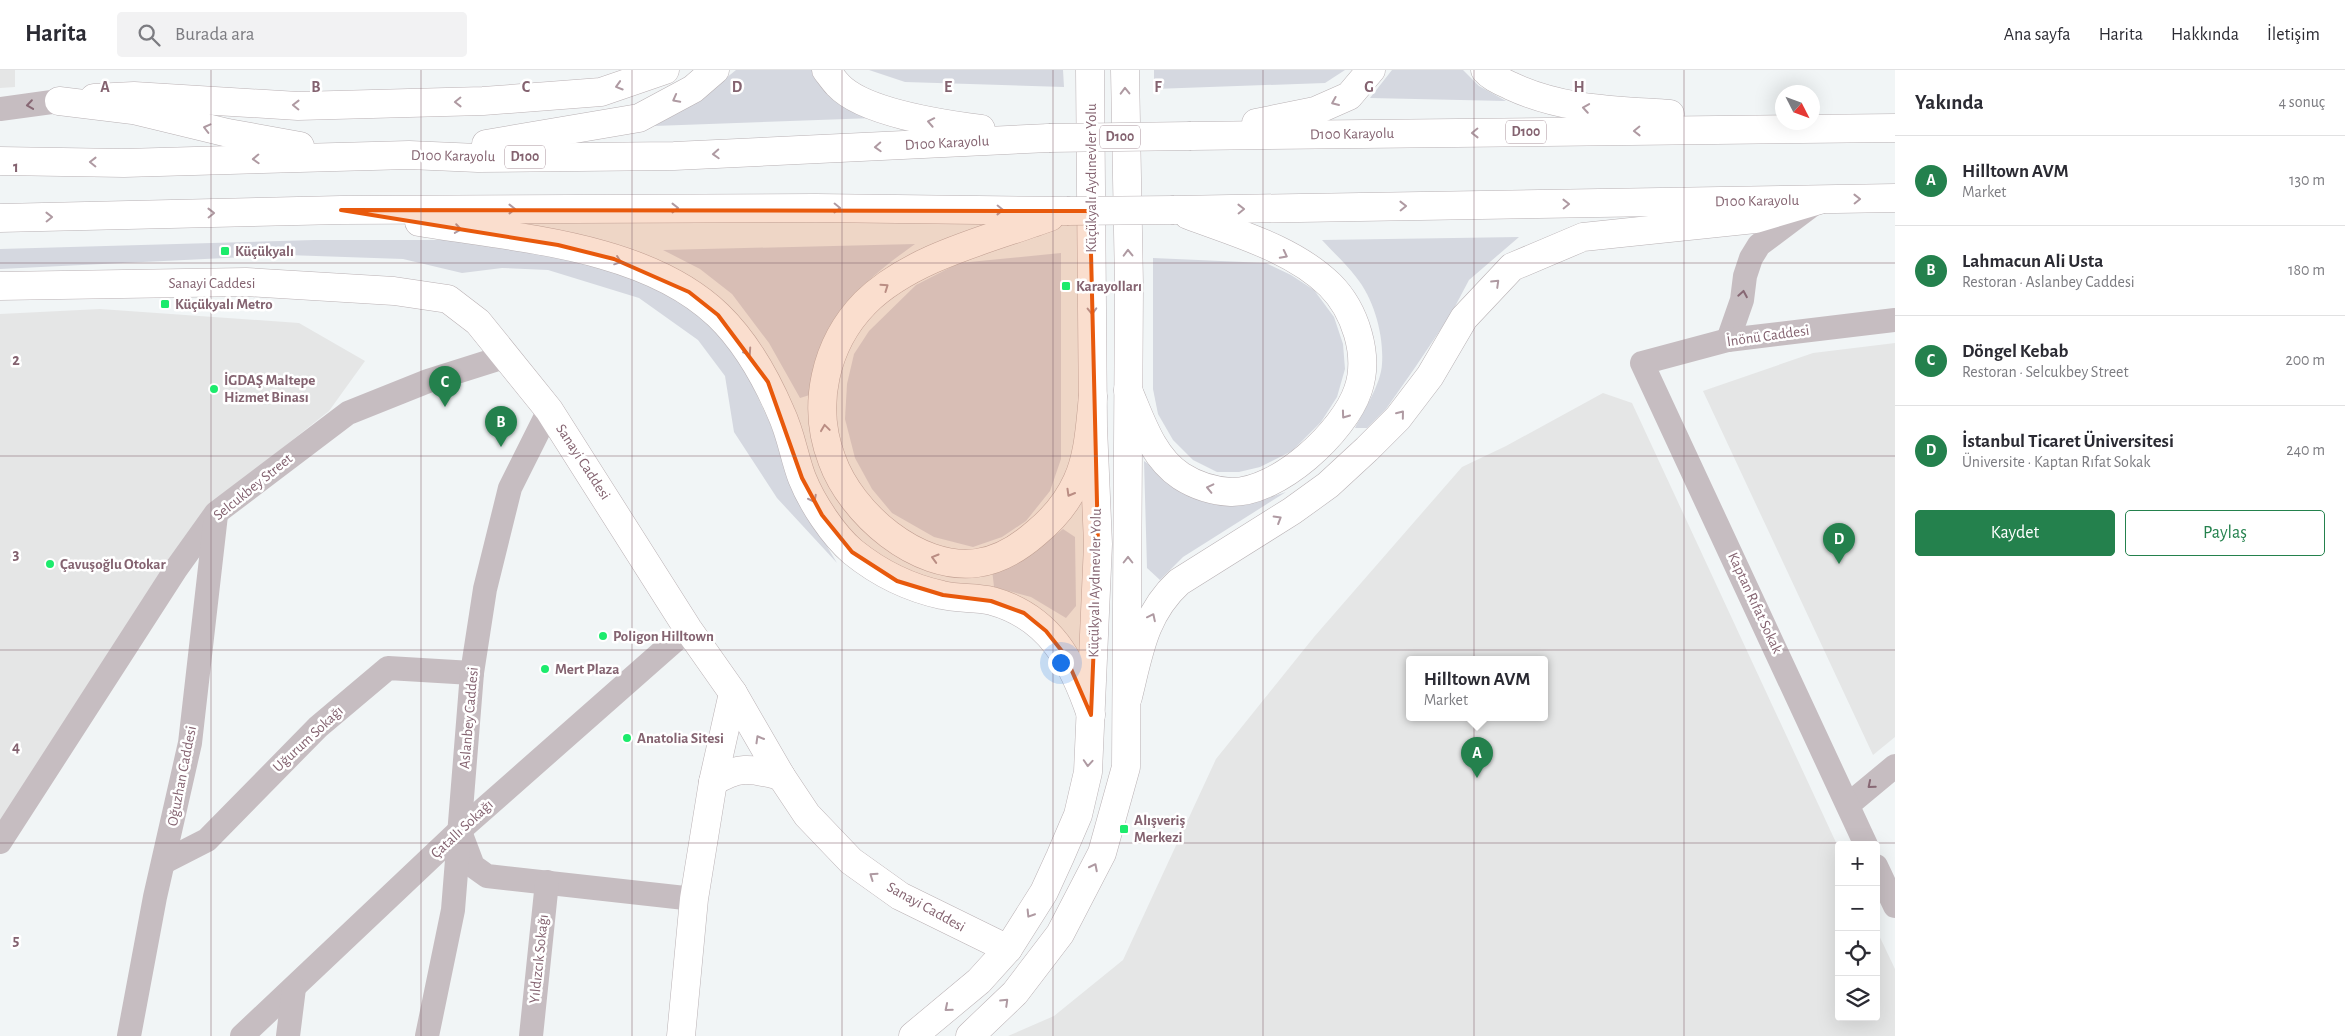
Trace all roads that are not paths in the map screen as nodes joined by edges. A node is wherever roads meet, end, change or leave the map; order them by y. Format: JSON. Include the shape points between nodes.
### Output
{"nodes":[{"id":1,"x":665,"y":70,"type":"edge"},
{"id":2,"x":716,"y":70,"type":"edge"},
{"id":3,"x":826,"y":70,"type":"edge"},
{"id":4,"x":1090,"y":70,"type":"edge"},
{"id":5,"x":1125,"y":70,"type":"edge"},
{"id":6,"x":1371,"y":70,"type":"edge"},
{"id":7,"x":1484,"y":70,"type":"edge"},
{"id":8,"x":59,"y":101,"type":"junction"},
{"id":9,"x":0,"y":109,"type":"edge"},
{"id":10,"x":1895,"y":128,"type":"edge"},
{"id":11,"x":1861,"y":129,"type":"junction"},
{"id":12,"x":1191,"y":136,"type":"junction"},
{"id":13,"x":1049,"y":138,"type":"junction"},
{"id":14,"x":409,"y":155,"type":"junction"},
{"id":15,"x":358,"y":156,"type":"junction"},
{"id":16,"x":0,"y":161,"type":"edge"},
{"id":17,"x":1895,"y":198,"type":"edge"},
{"id":18,"x":1819,"y":200,"type":"junction"},
{"id":19,"x":341,"y":210,"type":"junction"},
{"id":20,"x":1174,"y":210,"type":"junction"},
{"id":21,"x":1067,"y":211,"type":"junction"},
{"id":22,"x":0,"y":218,"type":"edge"},
{"id":23,"x":0,"y":286,"type":"edge"},
{"id":24,"x":1895,"y":320,"type":"edge"},
{"id":25,"x":1728,"y":340,"type":"junction"},
{"id":26,"x":507,"y":356,"type":"junction"},
{"id":27,"x":1642,"y":363,"type":"joint"},
{"id":28,"x":1128,"y":390,"type":"junction"},
{"id":29,"x":1093,"y":396,"type":"junction"},
{"id":30,"x":549,"y":410,"type":"junction"},
{"id":31,"x":216,"y":513,"type":"junction"},
{"id":32,"x":688,"y":629,"type":"junction"},
{"id":33,"x":472,"y":673,"type":"junction"},
{"id":34,"x":733,"y":693,"type":"junction"},
{"id":35,"x":1128,"y":697,"type":"junction"},
{"id":36,"x":1091,"y":715,"type":"junction"},
{"id":37,"x":1895,"y":766,"type":"edge"},
{"id":38,"x":781,"y":776,"type":"junction"},
{"id":39,"x":713,"y":782,"type":"junction"},
{"id":40,"x":1848,"y":805,"type":"junction"},
{"id":41,"x":460,"y":830,"type":"junction"},
{"id":42,"x":1864,"y":841,"type":"edge"},
{"id":43,"x":0,"y":842,"type":"edge"},
{"id":44,"x":164,"y":862,"type":"junction"},
{"id":45,"x":1880,"y":874,"type":"edge"},
{"id":46,"x":547,"y":882,"type":"junction"},
{"id":47,"x":694,"y":899,"type":"junction"},
{"id":48,"x":1895,"y":906,"type":"edge"},
{"id":49,"x":1008,"y":949,"type":"junction"},
{"id":50,"x":294,"y":988,"type":"junction"},
{"id":51,"x":684,"y":1029,"type":"edge"},
{"id":52,"x":129,"y":1036,"type":"edge"},
{"id":53,"x":242,"y":1036,"type":"edge"},
{"id":54,"x":288,"y":1036,"type":"edge"},
{"id":55,"x":427,"y":1036,"type":"edge"},
{"id":56,"x":531,"y":1036,"type":"edge"},
{"id":57,"x":913,"y":1036,"type":"edge"},
{"id":58,"x":970,"y":1036,"type":"edge"}],
"edges":[{"from":1,"to":8,"type":"main road","one_way":true,"via":[[601,92],[483,101],[298,106],[134,96]]},
{"from":2,"to":14,"type":"main road","one_way":true,"via":[[694,90],[639,118]]},
{"from":13,"to":3,"type":"main road","one_way":true,"via":[[948,125],[883,109],[839,87]]},
{"from":4,"to":29,"type":"main road","name":"Küçükyalı Aydınevler Yolu","one_way":true},
{"from":28,"to":5,"type":"main road","one_way":true},
{"from":6,"to":12,"type":"main road","one_way":true,"via":[[1349,96],[1315,111]]},
{"from":11,"to":7,"type":"main road","one_way":true,"via":[[1587,108],[1536,98],[1490,77]]},
{"from":8,"to":9,"type":"street","one_way":true},
{"from":15,"to":8,"type":"main road","one_way":true,"via":[[228,133],[133,110]]},
{"from":10,"to":11,"type":"main road","name":"D100 Karayolu","number":"D100"},
{"from":11,"to":12,"type":"main road","name":"D100 Karayolu","number":"D100","one_way":true},
{"from":12,"to":13,"type":"main road","name":"D100 Karayolu","number":"D100","bridge":true},
{"from":13,"to":14,"type":"main road","name":"D100 Karayolu","number":"D100","one_way":true,"via":[[674,156],[478,158]]},
{"from":14,"to":15,"type":"main road","name":"D100 Karayolu","number":"D100"},
{"from":15,"to":16,"type":"main road","name":"D100 Karayolu","number":"D100","one_way":true,"via":[[124,163]]},
{"from":18,"to":17,"type":"main road","name":"D100 Karayolu","one_way":true},
{"from":20,"to":18,"type":"main road","name":"D100 Karayolu","one_way":true},
{"from":25,"to":18,"type":"street","one_way":true,"via":[[1742,300],[1745,276],[1759,245]]},
{"from":35,"to":18,"type":"main road","one_way":true,"via":[[1144,632],[1167,592],[1292,511],[1367,449],[1398,418],[1430,376],[1464,318],[1512,267],[1583,237],[1755,220]]},
{"from":19,"to":21,"type":"main road","name":"D100 Karayolu","one_way":true,"via":[[816,208]]},
{"from":22,"to":19,"type":"main road","name":"D100 Karayolu","one_way":true},
{"from":19,"to":36,"type":"main road","one_way":true,"via":[[558,245],[614,259],[689,292],[718,315],[768,382],[786,425],[802,478],[822,515],[852,552],[897,581],[943,596],[991,601],[1024,613],[1046,631],[1065,655],[1082,687]]},
{"from":20,"to":21,"type":"main road","name":"D100 Karayolu","bridge":true},
{"from":20,"to":28,"type":"main road","one_way":true,"via":[[1261,243],[1303,264],[1330,285],[1349,310],[1358,332],[1363,366],[1359,389],[1333,432],[1287,472],[1258,487],[1232,492],[1206,488],[1181,476],[1164,461],[1148,437]]},
{"from":29,"to":21,"type":"main road","one_way":true,"via":[[1088,445],[1078,480],[1064,503],[1025,543],[1006,554],[977,563],[952,562],[930,556],[894,538],[877,525],[864,513],[839,475],[826,431],[822,394],[831,357],[847,324],[866,303],[924,264]]},
{"from":23,"to":26,"type":"main road","name":"Sanayi Caddesi","via":[[246,282],[448,299],[478,322]]},
{"from":24,"to":25,"type":"street","name":"İnönü Caddesi"},
{"from":25,"to":27,"type":"street","name":"İnönü Caddesi"},
{"from":26,"to":30,"type":"main road","name":"Sanayi Caddesi"},
{"from":26,"to":31,"type":"street","name":"Selcukbey Street","via":[[428,381],[348,413]]},
{"from":27,"to":40,"type":"street","name":"Kaptan Rıfat Sokak"},
{"from":35,"to":28,"type":"main road","one_way":true},
{"from":29,"to":36,"type":"main road","name":"Küçükyalı Aydınevler Yolu","via":[[1098,544]]},
{"from":30,"to":32,"type":"main road","name":"Sanayi Caddesi"},
{"from":30,"to":33,"type":"street","name":"Aslanbey Caddesi","via":[[510,488],[485,589]]},
{"from":31,"to":43,"type":"street","name":"Selcukbey Street","via":[[176,568]]},
{"from":31,"to":44,"type":"street","name":"Oğuzhan Caddesi","via":[[190,743]]},
{"from":32,"to":34,"type":"main road","name":"Sanayi Caddesi"},
{"from":32,"to":41,"type":"street","name":"Çatallı Sokağı"},
{"from":33,"to":41,"type":"street","name":"Aslanbey Caddesi"},
{"from":33,"to":44,"type":"street","name":"Uğurum Sokağı","via":[[388,668],[318,727],[207,840]]},
{"from":38,"to":34,"type":"main road","name":"Sanayi Caddesi","one_way":true},
{"from":34,"to":39,"type":"main road"},
{"from":58,"to":35,"type":"main road","one_way":true,"via":[[1015,993],[1060,934],[1102,853],[1126,767]]},
{"from":36,"to":49,"type":"main road","name":"Küçükyalı Aydınevler Yolu","one_way":true,"via":[[1088,772],[1078,815],[1044,892]]},
{"from":37,"to":40,"type":"street","one_way":true},
{"from":38,"to":39,"type":"main road","via":[[754,770],[730,772]]},
{"from":49,"to":38,"type":"main road","name":"Sanayi Caddesi","one_way":true,"via":[[900,896],[851,861],[807,815]]},
{"from":39,"to":47,"type":"main road"},
{"from":40,"to":42,"type":"street","name":"Kaptan Rıfat Sokak"},
{"from":41,"to":46,"type":"street","via":[[473,866],[487,876]]},
{"from":41,"to":50,"type":"street","name":"Çatallı Sokağı"},
{"from":41,"to":55,"type":"street","name":"Aslanbey Caddesi","via":[[453,910]]},
{"from":44,"to":52,"type":"street","name":"Oğuzhan Caddesi"},
{"from":45,"to":48,"type":"street"},
{"from":46,"to":47,"type":"street"},
{"from":46,"to":56,"type":"street","name":"Yıldızcık Sokağı"},
{"from":47,"to":51,"type":"main road"},
{"from":49,"to":57,"type":"main road","name":"Küçükyalı Aydınevler Yolu","one_way":true,"via":[[979,981]]},
{"from":50,"to":53,"type":"street","name":"Çatallı Sokağı"},
{"from":50,"to":54,"type":"street"}]}
